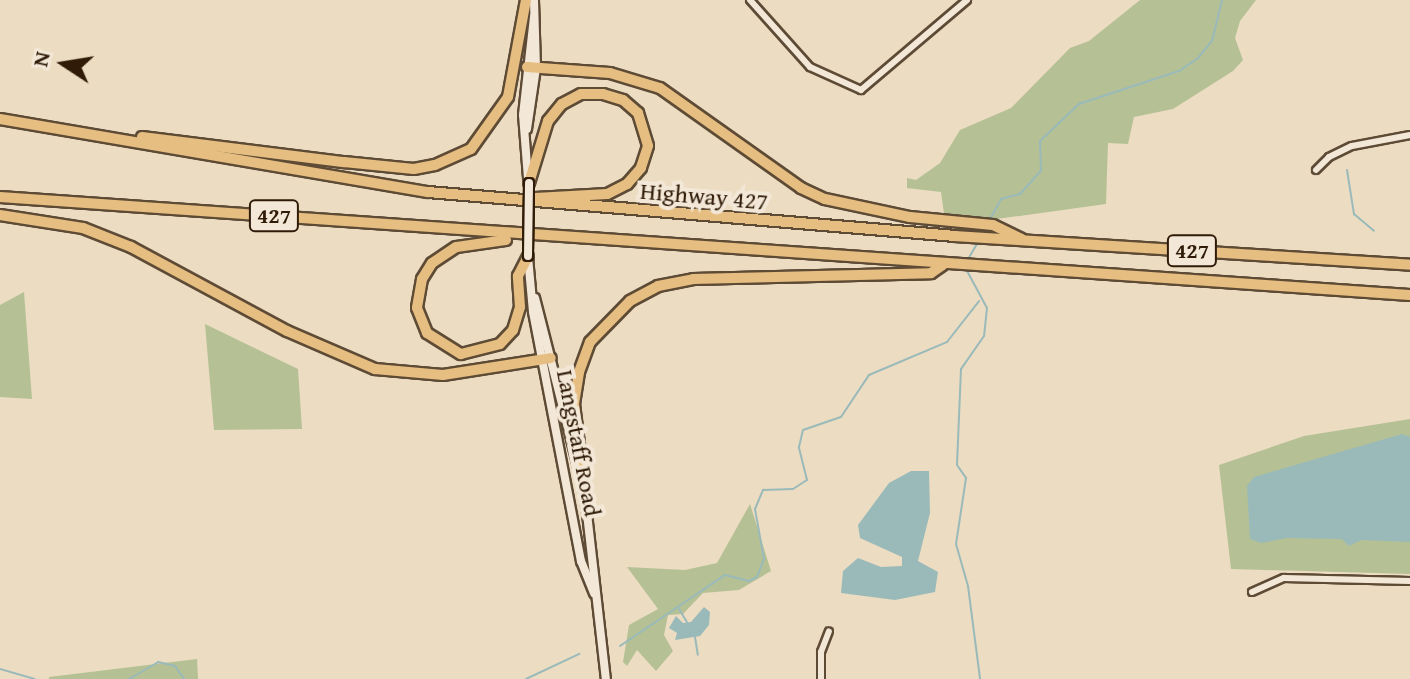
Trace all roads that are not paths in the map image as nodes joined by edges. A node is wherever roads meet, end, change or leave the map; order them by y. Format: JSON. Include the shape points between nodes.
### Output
{"nodes":[{"id":1,"x":526,"y":0,"type":"edge"},
{"id":2,"x":534,"y":0,"type":"edge"},
{"id":3,"x":750,"y":0,"type":"edge"},
{"id":4,"x":967,"y":0,"type":"edge"},
{"id":5,"x":532,"y":68,"type":"junction"},
{"id":6,"x":0,"y":119,"type":"edge"},
{"id":7,"x":30,"y":123,"type":"junction"},
{"id":8,"x":1410,"y":135,"type":"edge"},
{"id":9,"x":1316,"y":170,"type":"dead end"},
{"id":10,"x":529,"y":183,"type":"junction"},
{"id":11,"x":0,"y":197,"type":"edge"},
{"id":12,"x":518,"y":201,"type":"junction"},
{"id":13,"x":0,"y":215,"type":"edge"},
{"id":14,"x":999,"y":233,"type":"junction"},
{"id":15,"x":548,"y":238,"type":"junction"},
{"id":16,"x":528,"y":256,"type":"junction"},
{"id":17,"x":943,"y":265,"type":"junction"},
{"id":18,"x":1410,"y":265,"type":"edge"},
{"id":19,"x":1410,"y":295,"type":"edge"},
{"id":20,"x":547,"y":359,"type":"junction"},
{"id":21,"x":586,"y":500,"type":"junction"},
{"id":22,"x":1410,"y":581,"type":"edge"},
{"id":23,"x":1252,"y":592,"type":"dead end"},
{"id":24,"x":594,"y":593,"type":"junction"},
{"id":25,"x":829,"y":631,"type":"dead end"},
{"id":26,"x":606,"y":679,"type":"edge"},
{"id":27,"x":821,"y":679,"type":"edge"}],
"edges":[{"from":1,"to":7,"type":"highway","via":[[508,97],[471,149],[435,165],[414,169],[344,162]]},
{"from":2,"to":5,"type":"main road","name":"Langstaff Road"},
{"from":3,"to":4,"type":"street","via":[[810,67],[861,90]]},
{"from":5,"to":10,"type":"main road","name":"Langstaff Road"},
{"from":5,"to":14,"type":"highway","via":[[637,78],[681,100],[801,188],[850,206]]},
{"from":6,"to":7,"type":"highway","name":"Highway 427","number":"427"},
{"from":7,"to":12,"type":"highway","name":"Highway 427","number":"427","via":[[348,180]]},
{"from":8,"to":9,"type":"street","via":[[1352,146]]},
{"from":10,"to":12,"type":"highway","via":[[548,121],[562,104],[581,94],[603,94],[623,100],[638,113],[648,146],[641,168],[627,184],[607,194]]},
{"from":10,"to":16,"type":"main road","name":"Langstaff Road","bridge":true},
{"from":11,"to":15,"type":"highway","number":"427"},
{"from":12,"to":14,"type":"highway","name":"Highway 427","number":"427","via":[[955,236]]},
{"from":13,"to":20,"type":"highway","via":[[83,228],[131,247],[287,331],[375,369],[443,375]]},
{"from":14,"to":18,"type":"highway","name":"Highway 427","number":"427","via":[[1023,240]]},
{"from":15,"to":16,"type":"highway","via":[[456,247],[432,263],[422,279],[417,308],[427,333],[461,354],[500,344],[513,330],[520,307],[518,276]]},
{"from":15,"to":17,"type":"highway","number":"427"},
{"from":16,"to":20,"type":"main road","name":"Langstaff Road"},
{"from":17,"to":19,"type":"highway","number":"427"},
{"from":17,"to":21,"type":"highway","via":[[931,273],[693,279],[658,286],[630,301],[590,342],[579,372],[574,404]]},
{"from":20,"to":21,"type":"main road","name":"Langstaff Road"},
{"from":20,"to":24,"type":"main road","name":"Langstaff Road","via":[[581,561]]},
{"from":21,"to":24,"type":"main road","name":"Langstaff Road"},
{"from":22,"to":23,"type":"street","via":[[1284,578]]},
{"from":24,"to":26,"type":"main road","name":"Langstaff Road"},
{"from":25,"to":27,"type":"street","via":[[821,652]]}]}
